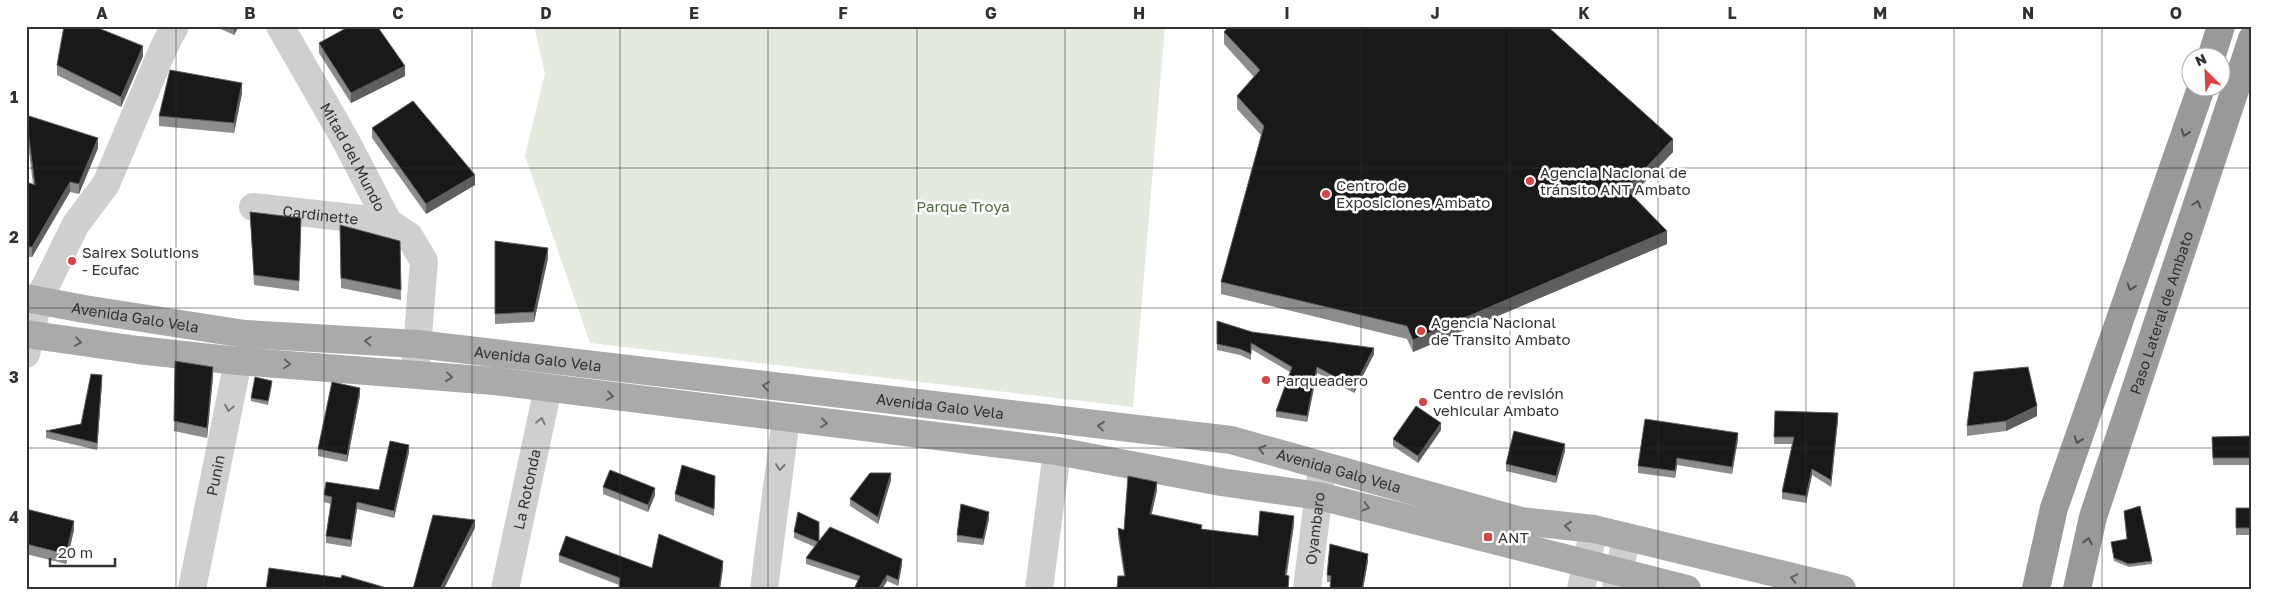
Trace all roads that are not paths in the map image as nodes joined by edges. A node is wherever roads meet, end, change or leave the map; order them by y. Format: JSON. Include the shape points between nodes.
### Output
{"nodes":[{"id":1,"x":175,"y":26,"type":"edge"},
{"id":2,"x":280,"y":26,"type":"edge"},
{"id":3,"x":2221,"y":26,"type":"edge"},
{"id":4,"x":2252,"y":39,"type":"edge"},
{"id":5,"x":2214,"y":48,"type":"edge"},
{"id":6,"x":2198,"y":98,"type":"edge"},
{"id":7,"x":253,"y":207,"type":"dead end"},
{"id":8,"x":388,"y":222,"type":"junction"},
{"id":9,"x":32,"y":300,"type":"edge"},
{"id":10,"x":27,"y":341,"type":"edge"},
{"id":11,"x":417,"y":344,"type":"junction"},
{"id":12,"x":238,"y":361,"type":"junction"},
{"id":13,"x":415,"y":373,"type":"junction"},
{"id":14,"x":548,"y":388,"type":"junction"},
{"id":15,"x":786,"y":418,"type":"junction"},
{"id":16,"x":1057,"y":450,"type":"junction"},
{"id":17,"x":1322,"y":467,"type":"junction"},
{"id":18,"x":1318,"y":496,"type":"junction"},
{"id":19,"x":1594,"y":529,"type":"junction"},
{"id":20,"x":1626,"y":538,"type":"junction"},
{"id":21,"x":1584,"y":576,"type":"edge"},
{"id":22,"x":1618,"y":581,"type":"edge"},
{"id":23,"x":192,"y":589,"type":"edge"},
{"id":24,"x":505,"y":589,"type":"edge"},
{"id":25,"x":764,"y":589,"type":"edge"},
{"id":26,"x":1039,"y":589,"type":"edge"},
{"id":27,"x":1307,"y":589,"type":"edge"},
{"id":28,"x":1687,"y":589,"type":"edge"},
{"id":29,"x":1842,"y":589,"type":"edge"},
{"id":30,"x":2036,"y":589,"type":"edge"},
{"id":31,"x":2077,"y":589,"type":"edge"}],
"edges":[{"from":1,"to":9,"type":"street","via":[[106,184],[76,224]]},
{"from":2,"to":8,"type":"street","name":"Mitad del Mundo"},
{"from":3,"to":5,"type":"highway"},
{"from":31,"to":4,"type":"highway","name":"Paso Lateral de Ambato","one_way":true,"via":[[2093,517]]},
{"from":6,"to":30,"type":"highway","one_way":true,"via":[[2054,508]]},
{"from":7,"to":8,"type":"street","name":"Cardinette"},
{"from":8,"to":11,"type":"street","name":"Mitad del Mundo","via":[[409,236],[424,261]]},
{"from":9,"to":10,"type":"street"},
{"from":11,"to":9,"type":"main road","name":"Avenida Galo Vela","one_way":true,"via":[[245,334]]},
{"from":10,"to":12,"type":"main road","name":"Avenida Galo Vela","one_way":true},
{"from":11,"to":13,"type":"street","name":"Mitad del Mundo"},
{"from":17,"to":11,"type":"main road","name":"Avenida Galo Vela","one_way":true,"via":[[1231,440]]},
{"from":12,"to":13,"type":"main road","name":"Avenida Galo Vela","one_way":true},
{"from":12,"to":23,"type":"street","name":"Punin","one_way":true},
{"from":13,"to":14,"type":"main road","name":"Avenida Galo Vela","one_way":true},
{"from":14,"to":15,"type":"main road","name":"Avenida Galo Vela","one_way":true},
{"from":24,"to":14,"type":"street","name":"La Rotonda","one_way":true},
{"from":15,"to":16,"type":"main road","name":"Avenida Galo Vela","one_way":true},
{"from":15,"to":25,"type":"street","one_way":true},
{"from":16,"to":18,"type":"main road","name":"Avenida Galo Vela","via":[[1221,482]]},
{"from":16,"to":26,"type":"street"},
{"from":17,"to":18,"type":"street","name":"Oyambaro"},
{"from":19,"to":17,"type":"main road","name":"Avenida Galo Vela","one_way":true,"via":[[1522,522]]},
{"from":18,"to":21,"type":"main road","name":"Avenida Galo Vela","one_way":true},
{"from":18,"to":27,"type":"street","name":"Oyambaro"},
{"from":19,"to":20,"type":"main road","name":"Avenida Galo Vela"},
{"from":19,"to":21,"type":"street"},
{"from":20,"to":22,"type":"street"},
{"from":29,"to":20,"type":"main road","name":"Avenida Galo Vela","one_way":true},
{"from":21,"to":22,"type":"main road","name":"Avenida Galo Vela"},
{"from":22,"to":28,"type":"main road","name":"Avenida Galo Vela"}]}
